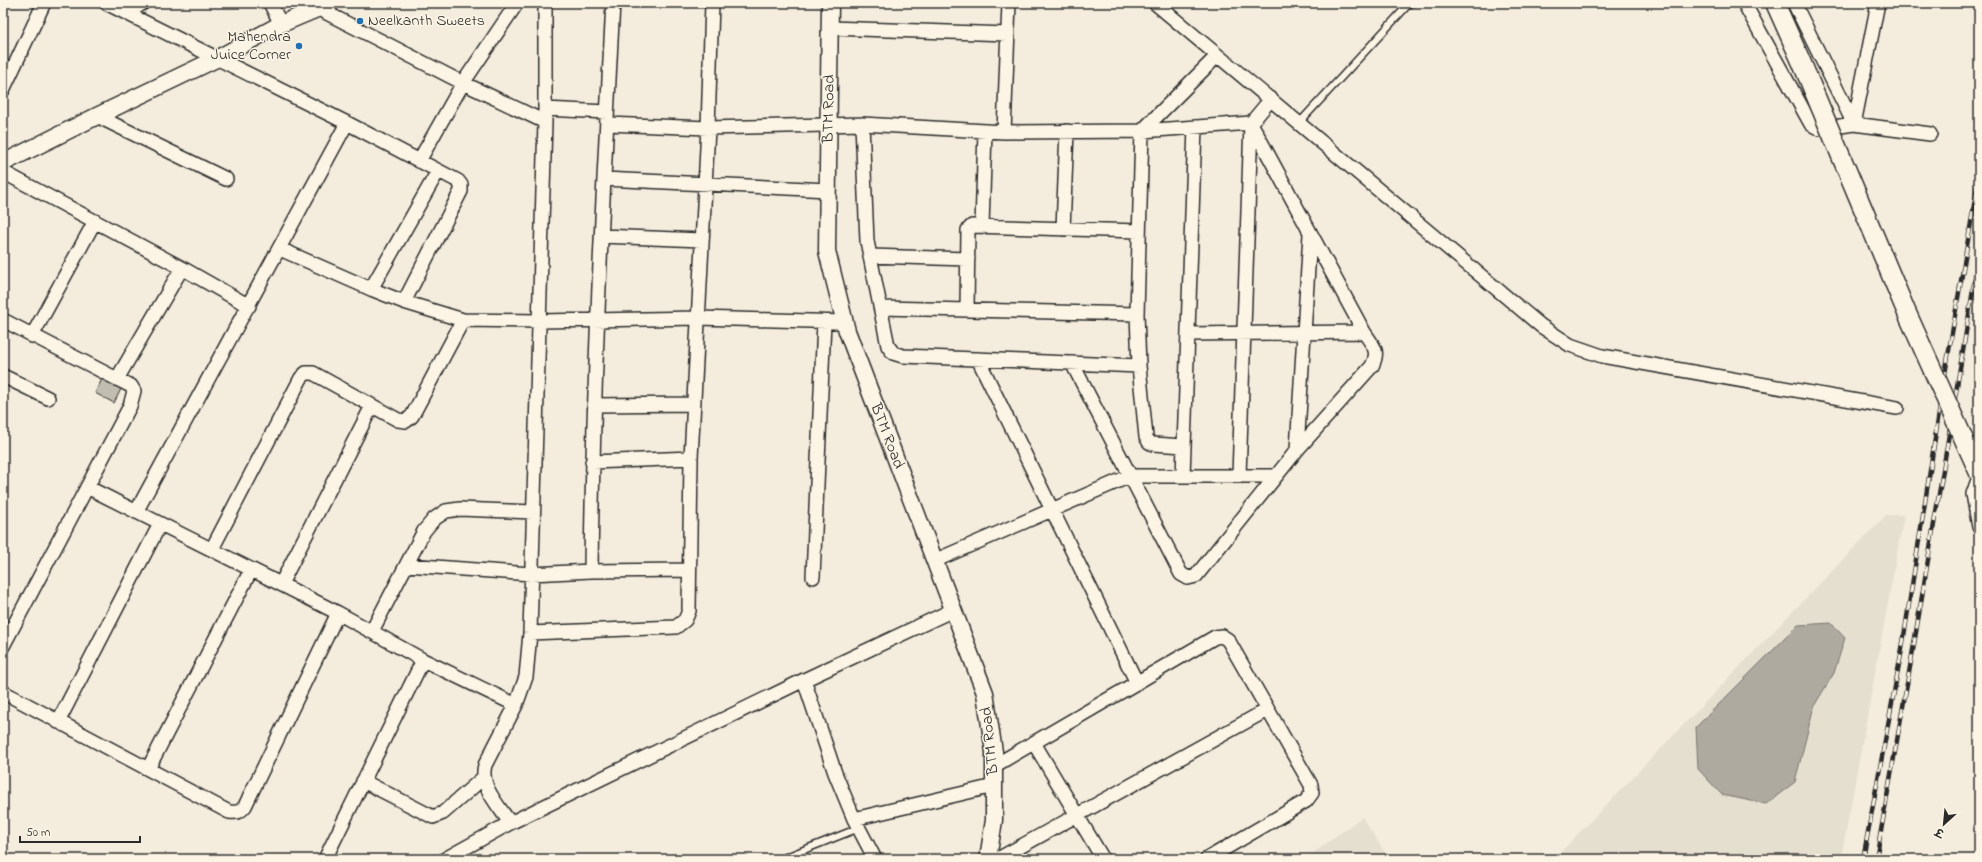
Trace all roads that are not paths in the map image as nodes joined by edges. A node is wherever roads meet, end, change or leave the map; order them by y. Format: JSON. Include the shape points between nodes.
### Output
{"nodes":[{"id":1,"x":44,"y":3,"type":"edge"},
{"id":2,"x":106,"y":3,"type":"edge"},
{"id":3,"x":143,"y":3,"type":"edge"},
{"id":4,"x":270,"y":3,"type":"edge"},
{"id":5,"x":517,"y":3,"type":"edge"},
{"id":6,"x":545,"y":3,"type":"edge"},
{"id":7,"x":613,"y":3,"type":"edge"},
{"id":8,"x":712,"y":3,"type":"edge"},
{"id":9,"x":830,"y":3,"type":"edge"},
{"id":10,"x":1009,"y":3,"type":"edge"},
{"id":11,"x":1155,"y":3,"type":"edge"},
{"id":12,"x":1412,"y":3,"type":"edge"},
{"id":13,"x":1744,"y":3,"type":"edge"},
{"id":14,"x":1775,"y":3,"type":"edge"},
{"id":15,"x":1794,"y":3,"type":"edge"},
{"id":16,"x":1878,"y":3,"type":"edge"},
{"id":17,"x":325,"y":6,"type":"edge"},
{"id":18,"x":125,"y":8,"type":"edge"},
{"id":19,"x":281,"y":24,"type":"junction"},
{"id":20,"x":830,"y":28,"type":"junction"},
{"id":21,"x":1008,"y":34,"type":"junction"},
{"id":22,"x":1217,"y":56,"type":"junction"},
{"id":23,"x":216,"y":59,"type":"junction"},
{"id":24,"x":463,"y":83,"type":"junction"},
{"id":25,"x":3,"y":90,"type":"edge"},
{"id":26,"x":1271,"y":100,"type":"junction"},
{"id":27,"x":97,"y":116,"type":"junction"},
{"id":28,"x":545,"y":116,"type":"junction"},
{"id":29,"x":607,"y":118,"type":"junction"},
{"id":30,"x":347,"y":123,"type":"junction"},
{"id":31,"x":1250,"y":123,"type":"junction"},
{"id":32,"x":1299,"y":123,"type":"junction"},
{"id":33,"x":862,"y":124,"type":"junction"},
{"id":34,"x":1854,"y":124,"type":"junction"},
{"id":35,"x":828,"y":126,"type":"junction"},
{"id":36,"x":1196,"y":127,"type":"junction"},
{"id":37,"x":708,"y":128,"type":"junction"},
{"id":38,"x":985,"y":131,"type":"junction"},
{"id":39,"x":1142,"y":131,"type":"junction"},
{"id":40,"x":1004,"y":132,"type":"junction"},
{"id":41,"x":1067,"y":132,"type":"junction"},
{"id":42,"x":1930,"y":134,"type":"dead end"},
{"id":43,"x":419,"y":161,"type":"junction"},
{"id":44,"x":3,"y":164,"type":"edge"},
{"id":45,"x":438,"y":171,"type":"junction"},
{"id":46,"x":3,"y":172,"type":"edge"},
{"id":47,"x":226,"y":179,"type":"dead end"},
{"id":48,"x":604,"y":179,"type":"junction"},
{"id":49,"x":705,"y":183,"type":"junction"},
{"id":50,"x":828,"y":190,"type":"junction"},
{"id":51,"x":95,"y":221,"type":"junction"},
{"id":52,"x":982,"y":226,"type":"junction"},
{"id":53,"x":1062,"y":228,"type":"junction"},
{"id":54,"x":1140,"y":231,"type":"junction"},
{"id":55,"x":1310,"y":234,"type":"junction"},
{"id":56,"x":601,"y":236,"type":"junction"},
{"id":57,"x":702,"y":240,"type":"junction"},
{"id":58,"x":280,"y":249,"type":"junction"},
{"id":59,"x":870,"y":256,"type":"junction"},
{"id":60,"x":968,"y":259,"type":"junction"},
{"id":61,"x":182,"y":268,"type":"junction"},
{"id":62,"x":371,"y":289,"type":"junction"},
{"id":63,"x":404,"y":302,"type":"junction"},
{"id":64,"x":249,"y":306,"type":"junction"},
{"id":65,"x":881,"y":308,"type":"junction"},
{"id":66,"x":967,"y":310,"type":"junction"},
{"id":67,"x":1137,"y":314,"type":"junction"},
{"id":68,"x":698,"y":318,"type":"junction"},
{"id":69,"x":597,"y":319,"type":"junction"},
{"id":70,"x":3,"y":320,"type":"edge"},
{"id":71,"x":462,"y":320,"type":"junction"},
{"id":72,"x":540,"y":321,"type":"junction"},
{"id":73,"x":824,"y":322,"type":"junction"},
{"id":74,"x":844,"y":322,"type":"junction"},
{"id":75,"x":1304,"y":332,"type":"junction"},
{"id":76,"x":1364,"y":332,"type":"junction"},
{"id":77,"x":1244,"y":333,"type":"junction"},
{"id":78,"x":1188,"y":334,"type":"junction"},
{"id":79,"x":32,"y":336,"type":"junction"},
{"id":80,"x":978,"y":359,"type":"junction"},
{"id":81,"x":1072,"y":363,"type":"junction"},
{"id":82,"x":1139,"y":366,"type":"junction"},
{"id":83,"x":3,"y":376,"type":"edge"},
{"id":84,"x":117,"y":379,"type":"junction"},
{"id":85,"x":48,"y":398,"type":"dead end"},
{"id":86,"x":694,"y":404,"type":"junction"},
{"id":87,"x":372,"y":406,"type":"junction"},
{"id":88,"x":594,"y":406,"type":"junction"},
{"id":89,"x":1897,"y":408,"type":"dead end"},
{"id":90,"x":1184,"y":446,"type":"junction"},
{"id":91,"x":1297,"y":450,"type":"junction"},
{"id":92,"x":691,"y":458,"type":"junction"},
{"id":93,"x":592,"y":462,"type":"junction"},
{"id":94,"x":1979,"y":473,"type":"edge"},
{"id":95,"x":1130,"y":476,"type":"junction"},
{"id":96,"x":1183,"y":476,"type":"junction"},
{"id":97,"x":1239,"y":476,"type":"junction"},
{"id":98,"x":1275,"y":476,"type":"junction"},
{"id":99,"x":1979,"y":477,"type":"edge"},
{"id":100,"x":87,"y":487,"type":"junction"},
{"id":101,"x":1052,"y":510,"type":"junction"},
{"id":102,"x":136,"y":512,"type":"junction"},
{"id":103,"x":533,"y":512,"type":"junction"},
{"id":104,"x":160,"y":524,"type":"junction"},
{"id":105,"x":1979,"y":527,"type":"edge"},
{"id":106,"x":212,"y":549,"type":"junction"},
{"id":107,"x":934,"y":561,"type":"junction"},
{"id":108,"x":407,"y":565,"type":"junction"},
{"id":109,"x":251,"y":570,"type":"junction"},
{"id":110,"x":689,"y":570,"type":"junction"},
{"id":111,"x":591,"y":571,"type":"junction"},
{"id":112,"x":531,"y":574,"type":"junction"},
{"id":113,"x":813,"y":577,"type":"dead end"},
{"id":114,"x":281,"y":584,"type":"junction"},
{"id":115,"x":953,"y":610,"type":"junction"},
{"id":116,"x":338,"y":613,"type":"junction"},
{"id":117,"x":372,"y":631,"type":"junction"},
{"id":118,"x":530,"y":632,"type":"junction"},
{"id":119,"x":4,"y":642,"type":"edge"},
{"id":120,"x":423,"y":660,"type":"junction"},
{"id":121,"x":804,"y":680,"type":"junction"},
{"id":122,"x":1137,"y":683,"type":"junction"},
{"id":123,"x":3,"y":692,"type":"edge"},
{"id":124,"x":516,"y":705,"type":"junction"},
{"id":125,"x":1267,"y":710,"type":"junction"},
{"id":126,"x":58,"y":722,"type":"junction"},
{"id":127,"x":1034,"y":743,"type":"junction"},
{"id":128,"x":994,"y":766,"type":"junction"},
{"id":129,"x":148,"y":769,"type":"junction"},
{"id":130,"x":483,"y":778,"type":"junction"},
{"id":131,"x":363,"y":781,"type":"junction"},
{"id":132,"x":994,"y":786,"type":"junction"},
{"id":133,"x":1077,"y":815,"type":"junction"},
{"id":134,"x":510,"y":824,"type":"junction"},
{"id":135,"x":856,"y":824,"type":"junction"},
{"id":136,"x":325,"y":859,"type":"edge"},
{"id":137,"x":445,"y":859,"type":"edge"},
{"id":138,"x":781,"y":859,"type":"edge"},
{"id":139,"x":875,"y":859,"type":"edge"},
{"id":140,"x":988,"y":859,"type":"edge"},
{"id":141,"x":998,"y":859,"type":"edge"},
{"id":142,"x":1103,"y":859,"type":"edge"},
{"id":143,"x":1207,"y":859,"type":"edge"}],
"edges":[{"from":1,"to":25,"type":"street"},
{"from":2,"to":18,"type":"street"},
{"from":3,"to":18,"type":"street"},
{"from":4,"to":19,"type":"street"},
{"from":5,"to":24,"type":"street"},
{"from":6,"to":28,"type":"street"},
{"from":7,"to":29,"type":"street"},
{"from":8,"to":37,"type":"street"},
{"from":9,"to":20,"type":"street","name":"BTM Road"},
{"from":10,"to":21,"type":"street"},
{"from":11,"to":22,"type":"street"},
{"from":12,"to":32,"type":"lane"},
{"from":13,"to":34,"type":"street","via":[[1811,124],[1820,129]]},
{"from":14,"to":94,"type":"main road","bridge":true,"via":[[1906,311]]},
{"from":15,"to":34,"type":"street"},
{"from":16,"to":34,"type":"street"},
{"from":17,"to":19,"type":"street"},
{"from":17,"to":24,"type":"street"},
{"from":18,"to":23,"type":"street"},
{"from":19,"to":23,"type":"street"},
{"from":20,"to":21,"type":"street"},
{"from":20,"to":35,"type":"street","name":"BTM Road"},
{"from":21,"to":40,"type":"street"},
{"from":22,"to":26,"type":"street"},
{"from":22,"to":39,"type":"street"},
{"from":23,"to":27,"type":"street"},
{"from":23,"to":30,"type":"street"},
{"from":24,"to":28,"type":"street"},
{"from":24,"to":43,"type":"street"},
{"from":26,"to":31,"type":"street"},
{"from":26,"to":32,"type":"street"},
{"from":27,"to":44,"type":"street"},
{"from":27,"to":47,"type":"street"},
{"from":28,"to":29,"type":"street"},
{"from":28,"to":72,"type":"street"},
{"from":29,"to":37,"type":"street"},
{"from":29,"to":48,"type":"street"},
{"from":30,"to":43,"type":"street"},
{"from":30,"to":58,"type":"street"},
{"from":31,"to":36,"type":"street"},
{"from":31,"to":55,"type":"street"},
{"from":31,"to":77,"type":"street"},
{"from":32,"to":89,"type":"street","via":[[1541,326],[1570,344],[1602,356]]},
{"from":33,"to":35,"type":"street"},
{"from":33,"to":38,"type":"street"},
{"from":33,"to":59,"type":"street","via":[[867,241]]},
{"from":34,"to":42,"type":"street"},
{"from":35,"to":37,"type":"street"},
{"from":35,"to":50,"type":"street","name":"BTM Road"},
{"from":36,"to":39,"type":"street"},
{"from":36,"to":78,"type":"street"},
{"from":37,"to":49,"type":"street"},
{"from":38,"to":40,"type":"street"},
{"from":38,"to":52,"type":"street"},
{"from":39,"to":41,"type":"street"},
{"from":39,"to":54,"type":"street"},
{"from":40,"to":41,"type":"street"},
{"from":41,"to":53,"type":"street"},
{"from":43,"to":45,"type":"street"},
{"from":45,"to":62,"type":"street"},
{"from":45,"to":63,"type":"street","via":[[458,181],[461,191]]},
{"from":46,"to":51,"type":"street"},
{"from":48,"to":49,"type":"street"},
{"from":48,"to":56,"type":"street"},
{"from":49,"to":50,"type":"street"},
{"from":49,"to":57,"type":"street"},
{"from":50,"to":74,"type":"street","name":"BTM Road","via":[[827,251]]},
{"from":51,"to":61,"type":"street"},
{"from":51,"to":79,"type":"street"},
{"from":52,"to":53,"type":"street"},
{"from":52,"to":60,"type":"street","via":[[972,226],[968,230]]},
{"from":53,"to":54,"type":"street"},
{"from":54,"to":67,"type":"street"},
{"from":55,"to":75,"type":"street"},
{"from":55,"to":76,"type":"street"},
{"from":56,"to":57,"type":"street"},
{"from":56,"to":69,"type":"street"},
{"from":57,"to":68,"type":"street"},
{"from":58,"to":62,"type":"street"},
{"from":58,"to":64,"type":"street"},
{"from":59,"to":60,"type":"street"},
{"from":59,"to":65,"type":"street"},
{"from":60,"to":66,"type":"street"},
{"from":61,"to":64,"type":"street"},
{"from":61,"to":84,"type":"street"},
{"from":62,"to":63,"type":"street"},
{"from":63,"to":71,"type":"street"},
{"from":64,"to":102,"type":"street"},
{"from":65,"to":66,"type":"street"},
{"from":65,"to":80,"type":"street","via":[[888,346],[893,354]]},
{"from":66,"to":67,"type":"street"},
{"from":67,"to":82,"type":"street"},
{"from":68,"to":69,"type":"street"},
{"from":68,"to":73,"type":"street"},
{"from":68,"to":86,"type":"street"},
{"from":69,"to":72,"type":"street"},
{"from":69,"to":88,"type":"street"},
{"from":70,"to":79,"type":"street"},
{"from":71,"to":72,"type":"street"},
{"from":71,"to":87,"type":"street","via":[[412,416],[406,421],[398,420]]},
{"from":72,"to":103,"type":"street"},
{"from":73,"to":74,"type":"street"},
{"from":73,"to":113,"type":"street"},
{"from":74,"to":107,"type":"street","name":"BTM Road"},
{"from":75,"to":76,"type":"street"},
{"from":75,"to":77,"type":"street"},
{"from":75,"to":91,"type":"street"},
{"from":76,"to":91,"type":"street","via":[[1375,349],[1376,357],[1372,366]]},
{"from":77,"to":78,"type":"street"},
{"from":77,"to":97,"type":"street"},
{"from":78,"to":90,"type":"street"},
{"from":79,"to":84,"type":"street"},
{"from":80,"to":81,"type":"street"},
{"from":80,"to":101,"type":"street"},
{"from":81,"to":82,"type":"street"},
{"from":81,"to":95,"type":"street"},
{"from":82,"to":90,"type":"street","via":[[1148,440],[1153,444]]},
{"from":83,"to":85,"type":"street"},
{"from":84,"to":100,"type":"street","via":[[131,386],[134,391],[133,397]]},
{"from":86,"to":88,"type":"street"},
{"from":86,"to":92,"type":"street"},
{"from":87,"to":106,"type":"street","via":[[313,373],[306,373],[301,378]]},
{"from":87,"to":114,"type":"street"},
{"from":88,"to":93,"type":"street"},
{"from":90,"to":96,"type":"street"},
{"from":91,"to":98,"type":"street"},
{"from":92,"to":93,"type":"street"},
{"from":92,"to":110,"type":"street"},
{"from":93,"to":111,"type":"street"},
{"from":95,"to":96,"type":"street"},
{"from":95,"to":98,"type":"street","via":[[1181,574],[1188,578],[1196,576]]},
{"from":95,"to":101,"type":"street"},
{"from":96,"to":97,"type":"street"},
{"from":97,"to":98,"type":"street"},
{"from":99,"to":105,"type":"street","via":[[1973,494]]},
{"from":100,"to":102,"type":"street"},
{"from":100,"to":119,"type":"street"},
{"from":101,"to":107,"type":"street"},
{"from":101,"to":122,"type":"street"},
{"from":102,"to":104,"type":"street"},
{"from":103,"to":108,"type":"street","via":[[446,511],[434,519],[424,531]]},
{"from":103,"to":112,"type":"street"},
{"from":104,"to":106,"type":"street"},
{"from":104,"to":126,"type":"street"},
{"from":106,"to":109,"type":"street"},
{"from":107,"to":115,"type":"street","name":"BTM Road"},
{"from":108,"to":112,"type":"street"},
{"from":108,"to":117,"type":"street"},
{"from":109,"to":114,"type":"street"},
{"from":109,"to":129,"type":"street"},
{"from":110,"to":111,"type":"street"},
{"from":110,"to":118,"type":"street","via":[[689,612],[685,620],[676,627]]},
{"from":111,"to":112,"type":"street"},
{"from":112,"to":118,"type":"street"},
{"from":114,"to":116,"type":"street"},
{"from":115,"to":121,"type":"street"},
{"from":115,"to":128,"type":"street","name":"BTM Road","via":[[985,693]]},
{"from":116,"to":117,"type":"street"},
{"from":116,"to":129,"type":"street","via":[[241,811],[229,812]]},
{"from":117,"to":120,"type":"street"},
{"from":118,"to":124,"type":"street","via":[[526,677]]},
{"from":120,"to":124,"type":"street"},
{"from":120,"to":131,"type":"street"},
{"from":121,"to":134,"type":"street"},
{"from":121,"to":135,"type":"street","via":[[835,773]]},
{"from":122,"to":125,"type":"street","via":[[1215,637],[1222,636],[1228,640]]},
{"from":122,"to":127,"type":"street"},
{"from":123,"to":126,"type":"street"},
{"from":124,"to":130,"type":"street","via":[[485,765]]},
{"from":125,"to":133,"type":"street"},
{"from":125,"to":143,"type":"street","via":[[1311,785],[1312,793],[1306,801]]},
{"from":126,"to":129,"type":"street"},
{"from":127,"to":128,"type":"street"},
{"from":127,"to":133,"type":"street"},
{"from":128,"to":132,"type":"street","name":"BTM Road"},
{"from":130,"to":131,"type":"street","via":[[443,813],[433,817]]},
{"from":130,"to":134,"type":"street"},
{"from":131,"to":136,"type":"street"},
{"from":132,"to":135,"type":"street"},
{"from":132,"to":140,"type":"street","name":"BTM Road","via":[[994,820]]},
{"from":133,"to":141,"type":"street"},
{"from":133,"to":142,"type":"street"},
{"from":134,"to":137,"type":"street"},
{"from":135,"to":138,"type":"lane"},
{"from":135,"to":139,"type":"street"}]}
